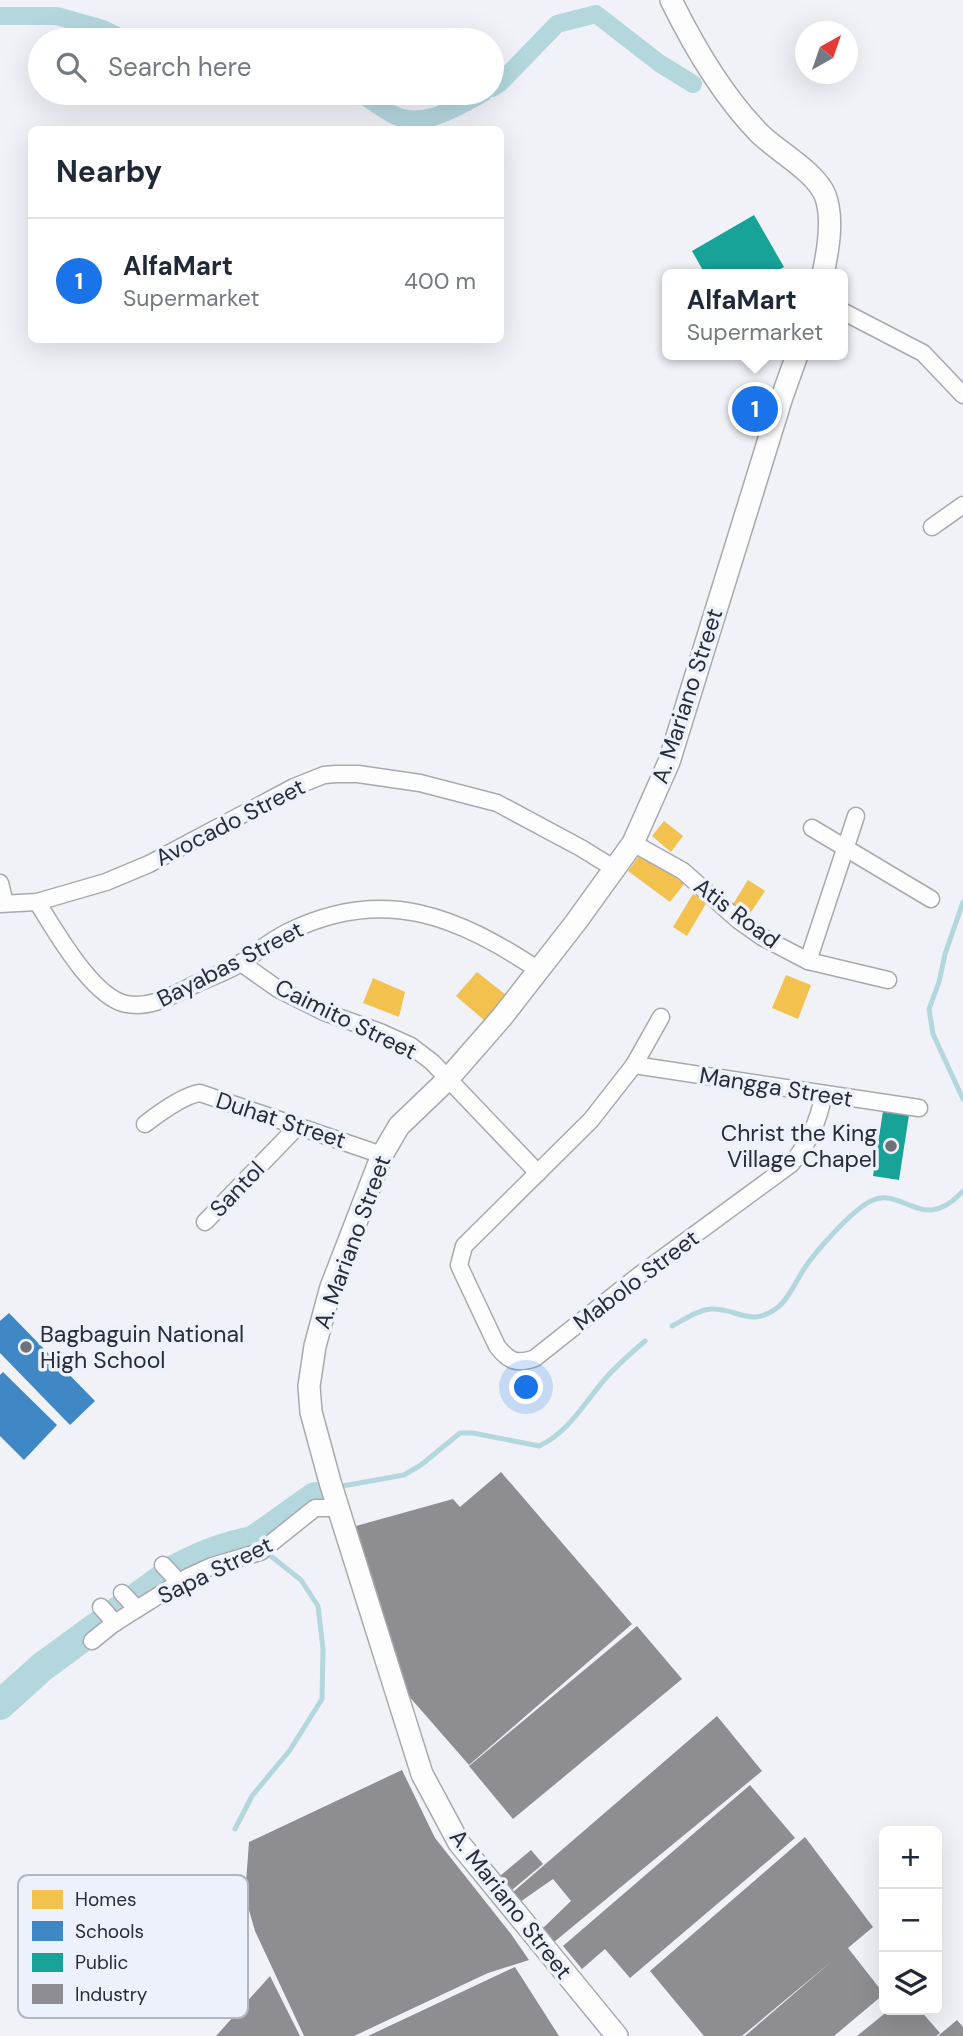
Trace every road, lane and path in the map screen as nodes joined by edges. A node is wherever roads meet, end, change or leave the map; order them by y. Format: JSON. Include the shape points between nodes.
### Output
{"nodes":[{"id":1,"x":671,"y":0,"type":"edge"},
{"id":2,"x":824,"y":269,"type":"edge"},
{"id":3,"x":848,"y":314,"type":"edge"},
{"id":4,"x":795,"y":360,"type":"edge"},
{"id":5,"x":963,"y":395,"type":"edge"},
{"id":6,"x":963,"y":505,"type":"edge"},
{"id":7,"x":932,"y":527,"type":"dead end"},
{"id":8,"x":856,"y":816,"type":"dead end"},
{"id":9,"x":812,"y":828,"type":"dead end"},
{"id":10,"x":633,"y":843,"type":"junction"},
{"id":11,"x":844,"y":847,"type":"junction"},
{"id":12,"x":615,"y":869,"type":"junction"},
{"id":13,"x":0,"y":883,"type":"edge"},
{"id":14,"x":931,"y":899,"type":"dead end"},
{"id":15,"x":37,"y":902,"type":"junction"},
{"id":16,"x":2,"y":903,"type":"edge"},
{"id":17,"x":808,"y":961,"type":"junction"},
{"id":18,"x":241,"y":963,"type":"junction"},
{"id":19,"x":540,"y":971,"type":"junction"},
{"id":20,"x":888,"y":980,"type":"dead end"},
{"id":21,"x":661,"y":1017,"type":"dead end"},
{"id":22,"x":634,"y":1066,"type":"junction"},
{"id":23,"x":447,"y":1080,"type":"junction"},
{"id":24,"x":824,"y":1094,"type":"junction"},
{"id":25,"x":919,"y":1108,"type":"dead end"},
{"id":26,"x":145,"y":1124,"type":"dead end"},
{"id":27,"x":298,"y":1125,"type":"junction"},
{"id":28,"x":382,"y":1155,"type":"junction"},
{"id":29,"x":538,"y":1173,"type":"junction"},
{"id":30,"x":205,"y":1223,"type":"dead end"},
{"id":31,"x":335,"y":1497,"type":"junction"},
{"id":32,"x":92,"y":1642,"type":"dead end"},
{"id":33,"x":617,"y":2036,"type":"edge"}],
"edges":[{"from":1,"to":2,"type":"street","via":[[688,35],[741,114],[824,192],[828,221]]},
{"from":3,"to":5,"type":"street","via":[[923,353]]},
{"from":4,"to":10,"type":"street","name":"A. Mariano Street","via":[[669,762]]},
{"from":6,"to":7,"type":"street"},
{"from":8,"to":11,"type":"street"},
{"from":9,"to":11,"type":"street"},
{"from":10,"to":12,"type":"street","name":"A. Mariano Street"},
{"from":10,"to":17,"type":"street","name":"Atis Road","via":[[683,871],[762,937]]},
{"from":11,"to":14,"type":"street"},
{"from":11,"to":17,"type":"street"},
{"from":12,"to":15,"type":"street","name":"Avocado Street","via":[[496,803],[420,783],[337,774],[294,787],[149,864]]},
{"from":12,"to":19,"type":"street","name":"A. Mariano Street"},
{"from":13,"to":16,"type":"street"},
{"from":15,"to":16,"type":"street","name":"Avocado Street"},
{"from":15,"to":18,"type":"street","name":"Bayabas Street","via":[[67,951],[103,991],[124,1004],[149,1005]]},
{"from":17,"to":20,"type":"street","name":"Atis Road"},
{"from":18,"to":19,"type":"street","name":"Bayabas Street","via":[[288,932],[326,917],[373,907],[430,915],[468,928]]},
{"from":18,"to":23,"type":"street","name":"Caimito Street","via":[[278,989],[324,1012],[411,1046]]},
{"from":19,"to":23,"type":"street","name":"A. Mariano Street"},
{"from":21,"to":22,"type":"street"},
{"from":22,"to":24,"type":"street","name":"Mangga Street"},
{"from":22,"to":29,"type":"street"},
{"from":23,"to":28,"type":"street","name":"A. Mariano Street","via":[[399,1126]]},
{"from":23,"to":29,"type":"street"},
{"from":24,"to":25,"type":"street","name":"Mangga Street"},
{"from":24,"to":29,"type":"street","name":"Mabolo Street","via":[[814,1130],[790,1164],[535,1358],[514,1362],[497,1346],[459,1265],[460,1255],[471,1237]]},
{"from":26,"to":27,"type":"street","name":"Duhat Street","via":[[181,1099],[200,1093]]},
{"from":27,"to":28,"type":"street","name":"Duhat Street"},
{"from":27,"to":30,"type":"street","name":"Santol"},
{"from":28,"to":31,"type":"street","name":"A. Mariano Street","via":[[331,1287],[309,1386],[311,1412]]},
{"from":31,"to":32,"type":"street","name":"Sapa Street","via":[[260,1552],[172,1575],[108,1616]]},
{"from":31,"to":33,"type":"street","name":"A. Mariano Street","via":[[422,1774],[439,1808],[480,1871]]}]}
